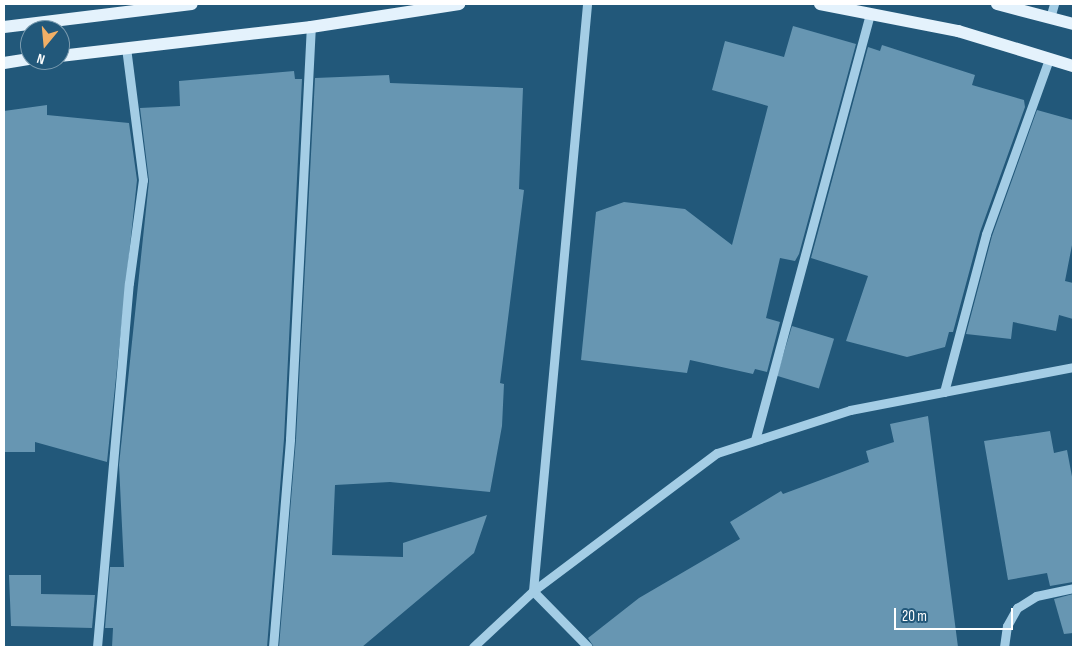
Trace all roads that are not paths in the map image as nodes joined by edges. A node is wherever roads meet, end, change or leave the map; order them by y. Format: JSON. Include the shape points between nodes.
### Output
{"nodes":[{"id":1,"x":192,"y":4,"type":"edge"},
{"id":2,"x":459,"y":4,"type":"edge"},
{"id":3,"x":587,"y":4,"type":"edge"},
{"id":4,"x":820,"y":4,"type":"edge"},
{"id":5,"x":997,"y":4,"type":"edge"},
{"id":6,"x":1054,"y":4,"type":"edge"},
{"id":7,"x":870,"y":14,"type":"junction"},
{"id":8,"x":1050,"y":18,"type":"junction"},
{"id":9,"x":1073,"y":24,"type":"edge"},
{"id":10,"x":4,"y":27,"type":"edge"},
{"id":11,"x":311,"y":27,"type":"junction"},
{"id":12,"x":126,"y":47,"type":"junction"},
{"id":13,"x":70,"y":55,"type":"edge"},
{"id":14,"x":1049,"y":59,"type":"junction"},
{"id":15,"x":20,"y":61,"type":"edge"},
{"id":16,"x":4,"y":63,"type":"edge"},
{"id":17,"x":1073,"y":66,"type":"edge"},
{"id":18,"x":1073,"y":367,"type":"edge"},
{"id":19,"x":944,"y":392,"type":"junction"},
{"id":20,"x":755,"y":440,"type":"junction"},
{"id":21,"x":1073,"y":588,"type":"edge"},
{"id":22,"x":533,"y":591,"type":"junction"},
{"id":23,"x":97,"y":647,"type":"edge"},
{"id":24,"x":273,"y":647,"type":"edge"},
{"id":25,"x":473,"y":647,"type":"edge"},
{"id":26,"x":588,"y":647,"type":"edge"},
{"id":27,"x":1004,"y":647,"type":"edge"}],
"edges":[{"from":1,"to":10,"type":"main road"},
{"from":2,"to":11,"type":"main road"},
{"from":3,"to":22,"type":"street"},
{"from":4,"to":7,"type":"main road"},
{"from":5,"to":8,"type":"main road"},
{"from":6,"to":8,"type":"street"},
{"from":7,"to":14,"type":"main road","via":[[958,31]]},
{"from":7,"to":20,"type":"street"},
{"from":8,"to":9,"type":"main road"},
{"from":11,"to":12,"type":"main road"},
{"from":11,"to":24,"type":"street","via":[[290,439]]},
{"from":12,"to":13,"type":"main road"},
{"from":12,"to":23,"type":"street","via":[[143,180],[129,283]]},
{"from":14,"to":17,"type":"main road"},
{"from":14,"to":19,"type":"street","via":[[986,234]]},
{"from":15,"to":16,"type":"main road"},
{"from":18,"to":19,"type":"street"},
{"from":19,"to":20,"type":"street","via":[[850,410]]},
{"from":20,"to":22,"type":"street","via":[[717,453]]},
{"from":21,"to":27,"type":"street","via":[[1036,596],[1017,608],[1007,626]]},
{"from":22,"to":25,"type":"street"},
{"from":22,"to":26,"type":"street"}]}
